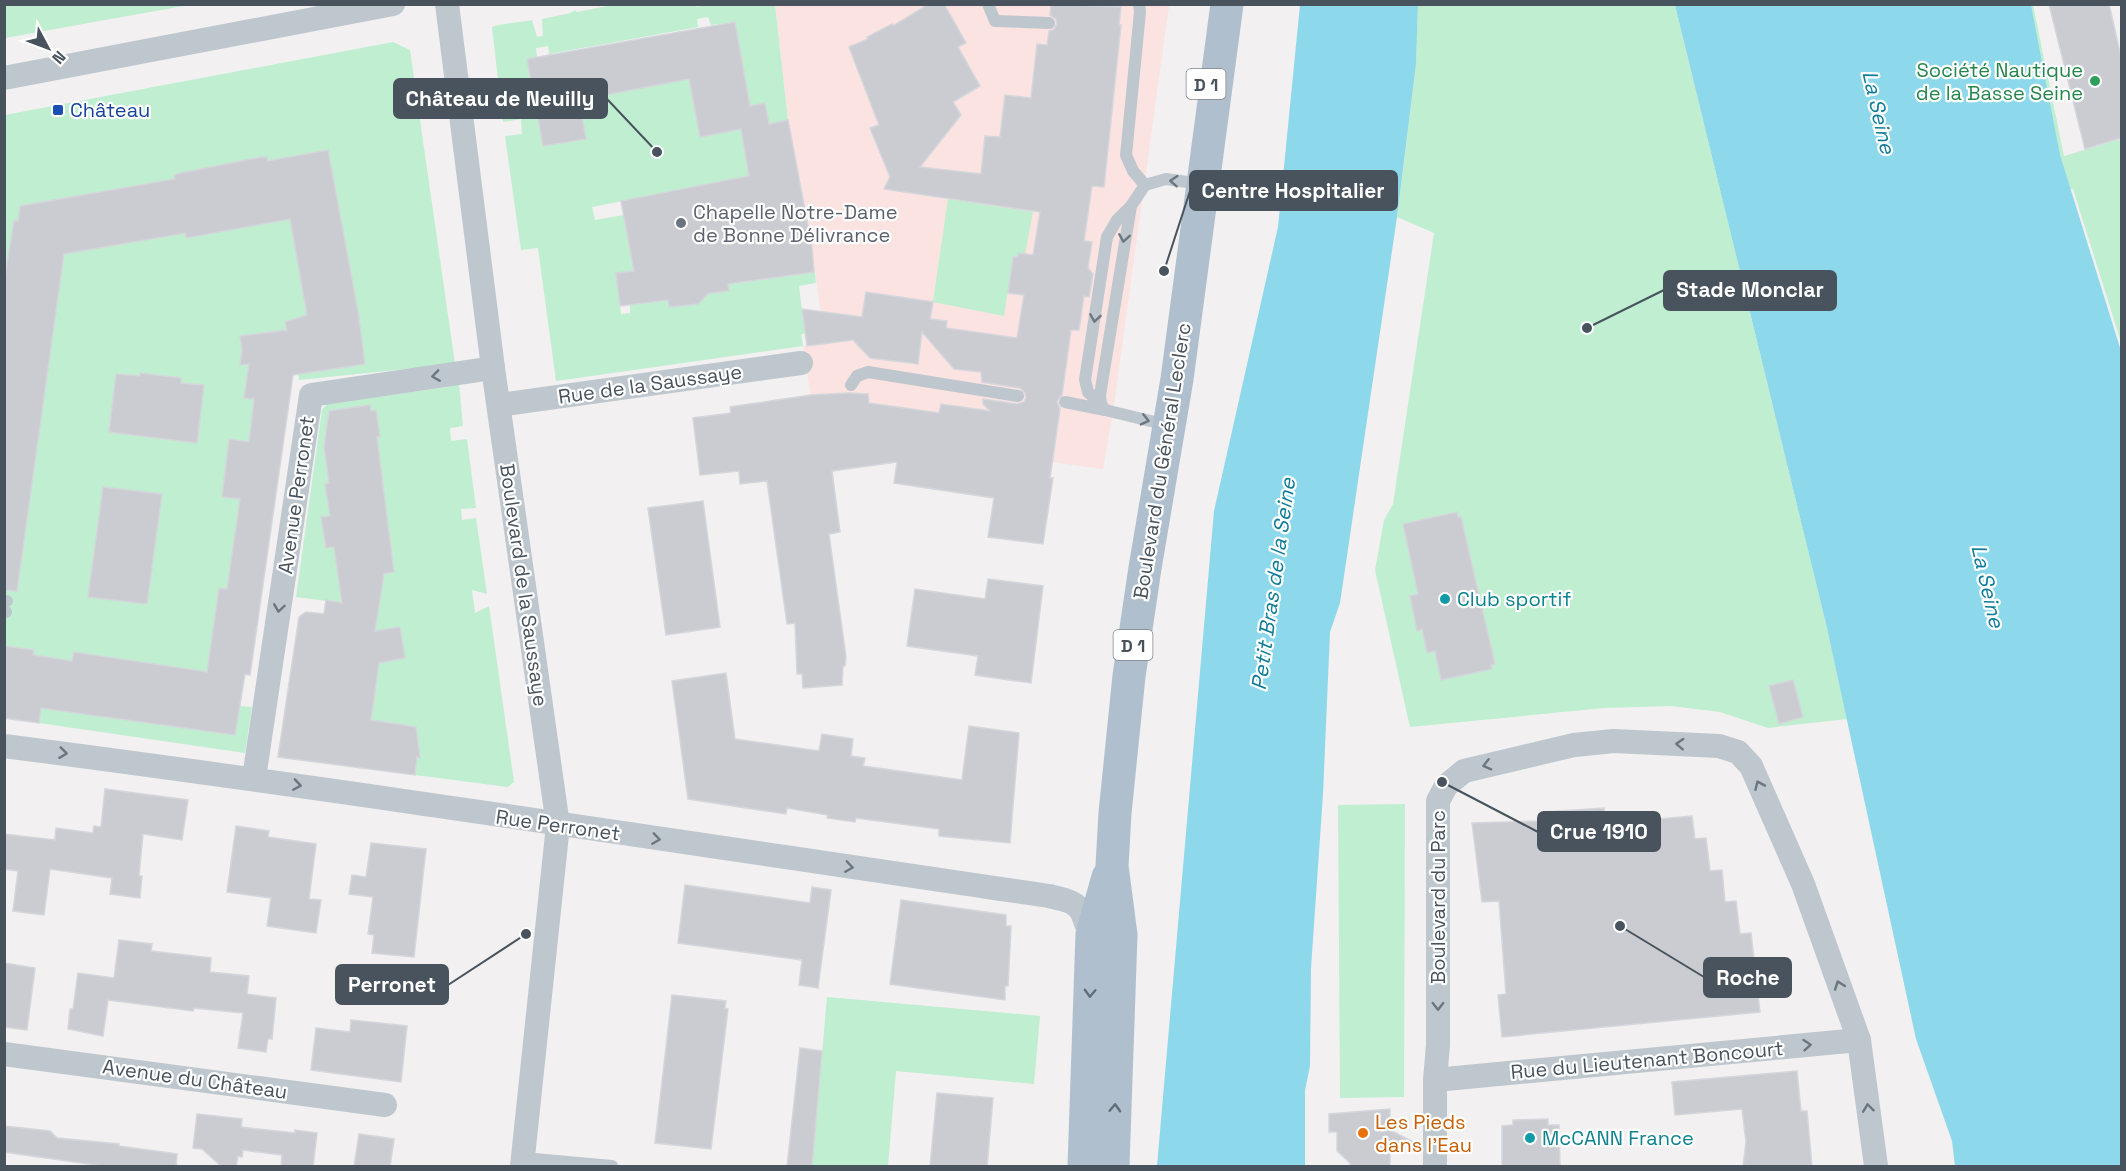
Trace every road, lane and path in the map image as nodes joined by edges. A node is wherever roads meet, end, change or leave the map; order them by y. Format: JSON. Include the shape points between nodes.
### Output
{"nodes":[{"id":1,"x":393,"y":4,"type":"edge"},
{"id":2,"x":447,"y":4,"type":"edge"},
{"id":3,"x":988,"y":4,"type":"edge"},
{"id":4,"x":1138,"y":4,"type":"edge"},
{"id":5,"x":1206,"y":4,"type":"edge"},
{"id":6,"x":1227,"y":4,"type":"edge"},
{"id":7,"x":1049,"y":23,"type":"dead end"},
{"id":8,"x":4,"y":78,"type":"edge"},
{"id":9,"x":1204,"y":174,"type":"junction"},
{"id":10,"x":1145,"y":185,"type":"junction"},
{"id":11,"x":801,"y":363,"type":"dead end"},
{"id":12,"x":493,"y":368,"type":"junction"},
{"id":13,"x":851,"y":385,"type":"dead end"},
{"id":14,"x":1018,"y":396,"type":"dead end"},
{"id":15,"x":1065,"y":402,"type":"dead end"},
{"id":16,"x":499,"y":405,"type":"junction"},
{"id":17,"x":1103,"y":407,"type":"junction"},
{"id":18,"x":1169,"y":426,"type":"junction"},
{"id":19,"x":4,"y":746,"type":"edge"},
{"id":20,"x":254,"y":778,"type":"junction"},
{"id":21,"x":558,"y":825,"type":"junction"},
{"id":22,"x":1112,"y":866,"type":"junction"},
{"id":23,"x":1092,"y":934,"type":"junction"},
{"id":24,"x":1859,"y":1040,"type":"junction"},
{"id":25,"x":4,"y":1054,"type":"edge"},
{"id":26,"x":1435,"y":1080,"type":"junction"},
{"id":27,"x":385,"y":1105,"type":"dead end"},
{"id":28,"x":523,"y":1162,"type":"edge"},
{"id":29,"x":612,"y":1167,"type":"edge"},
{"id":30,"x":1084,"y":1167,"type":"edge"},
{"id":31,"x":1113,"y":1167,"type":"edge"},
{"id":32,"x":1435,"y":1167,"type":"edge"},
{"id":33,"x":1876,"y":1167,"type":"edge"}],
"edges":[{"from":1,"to":8,"type":"street"},
{"from":2,"to":12,"type":"street","name":"Boulevard de la Saussaye"},
{"from":3,"to":7,"type":"lane","via":[[995,21]]},
{"from":4,"to":10,"type":"lane","via":[[1125,155]]},
{"from":5,"to":9,"type":"main road","name":"Boulevard du Général Leclerc","number":"D 1"},
{"from":6,"to":9,"type":"main road","name":"Boulevard du Général Leclerc","number":"D 1"},
{"from":9,"to":10,"type":"lane","one_way":true},
{"from":9,"to":18,"type":"main road","name":"Boulevard du Général Leclerc","number":"D 1"},
{"from":10,"to":17,"type":"lane","one_way":true,"via":[[1131,206],[1100,395]]},
{"from":11,"to":16,"type":"street","name":"Rue de la Saussaye"},
{"from":12,"to":16,"type":"street","name":"Boulevard de la Saussaye"},
{"from":12,"to":20,"type":"street","name":"Avenue Perronet","one_way":true,"via":[[311,395]]},
{"from":13,"to":14,"type":"lane","via":[[857,376],[868,372]]},
{"from":15,"to":17,"type":"lane"},
{"from":16,"to":21,"type":"street","name":"Boulevard de la Saussaye"},
{"from":17,"to":18,"type":"lane","one_way":true},
{"from":18,"to":22,"type":"main road","name":"Boulevard du Général Leclerc","number":"D 1","via":[[1129,676]]},
{"from":19,"to":20,"type":"street","name":"Rue Perronet","one_way":true},
{"from":20,"to":21,"type":"street","name":"Rue Perronet","one_way":true},
{"from":21,"to":23,"type":"street","name":"Rue Perronet","one_way":true,"via":[[1049,896],[1077,906]]},
{"from":21,"to":28,"type":"street","name":"Boulevard de la Saussaye"},
{"from":22,"to":23,"type":"main road","name":"Boulevard du Général Leclerc","number":"D 1"},
{"from":31,"to":22,"type":"main road","name":"Boulevard du Général Leclerc","number":"D 1","one_way":true,"via":[[1121,935]]},
{"from":23,"to":30,"type":"main road","name":"Boulevard du Général Leclerc","number":"D 1","one_way":true},
{"from":26,"to":24,"type":"street","name":"Rue du Lieutenant Boncourt","one_way":true},
{"from":24,"to":26,"type":"street","name":"Boulevard du Parc","one_way":true,"via":[[1803,885],[1751,766],[1737,752],[1719,746],[1614,741],[1574,745],[1464,771],[1446,786],[1438,801]]},
{"from":33,"to":24,"type":"street","one_way":true},
{"from":25,"to":27,"type":"street","name":"Avenue du Château"},
{"from":26,"to":32,"type":"street","name":"Boulevard du Parc"},
{"from":28,"to":29,"type":"lane"}]}
